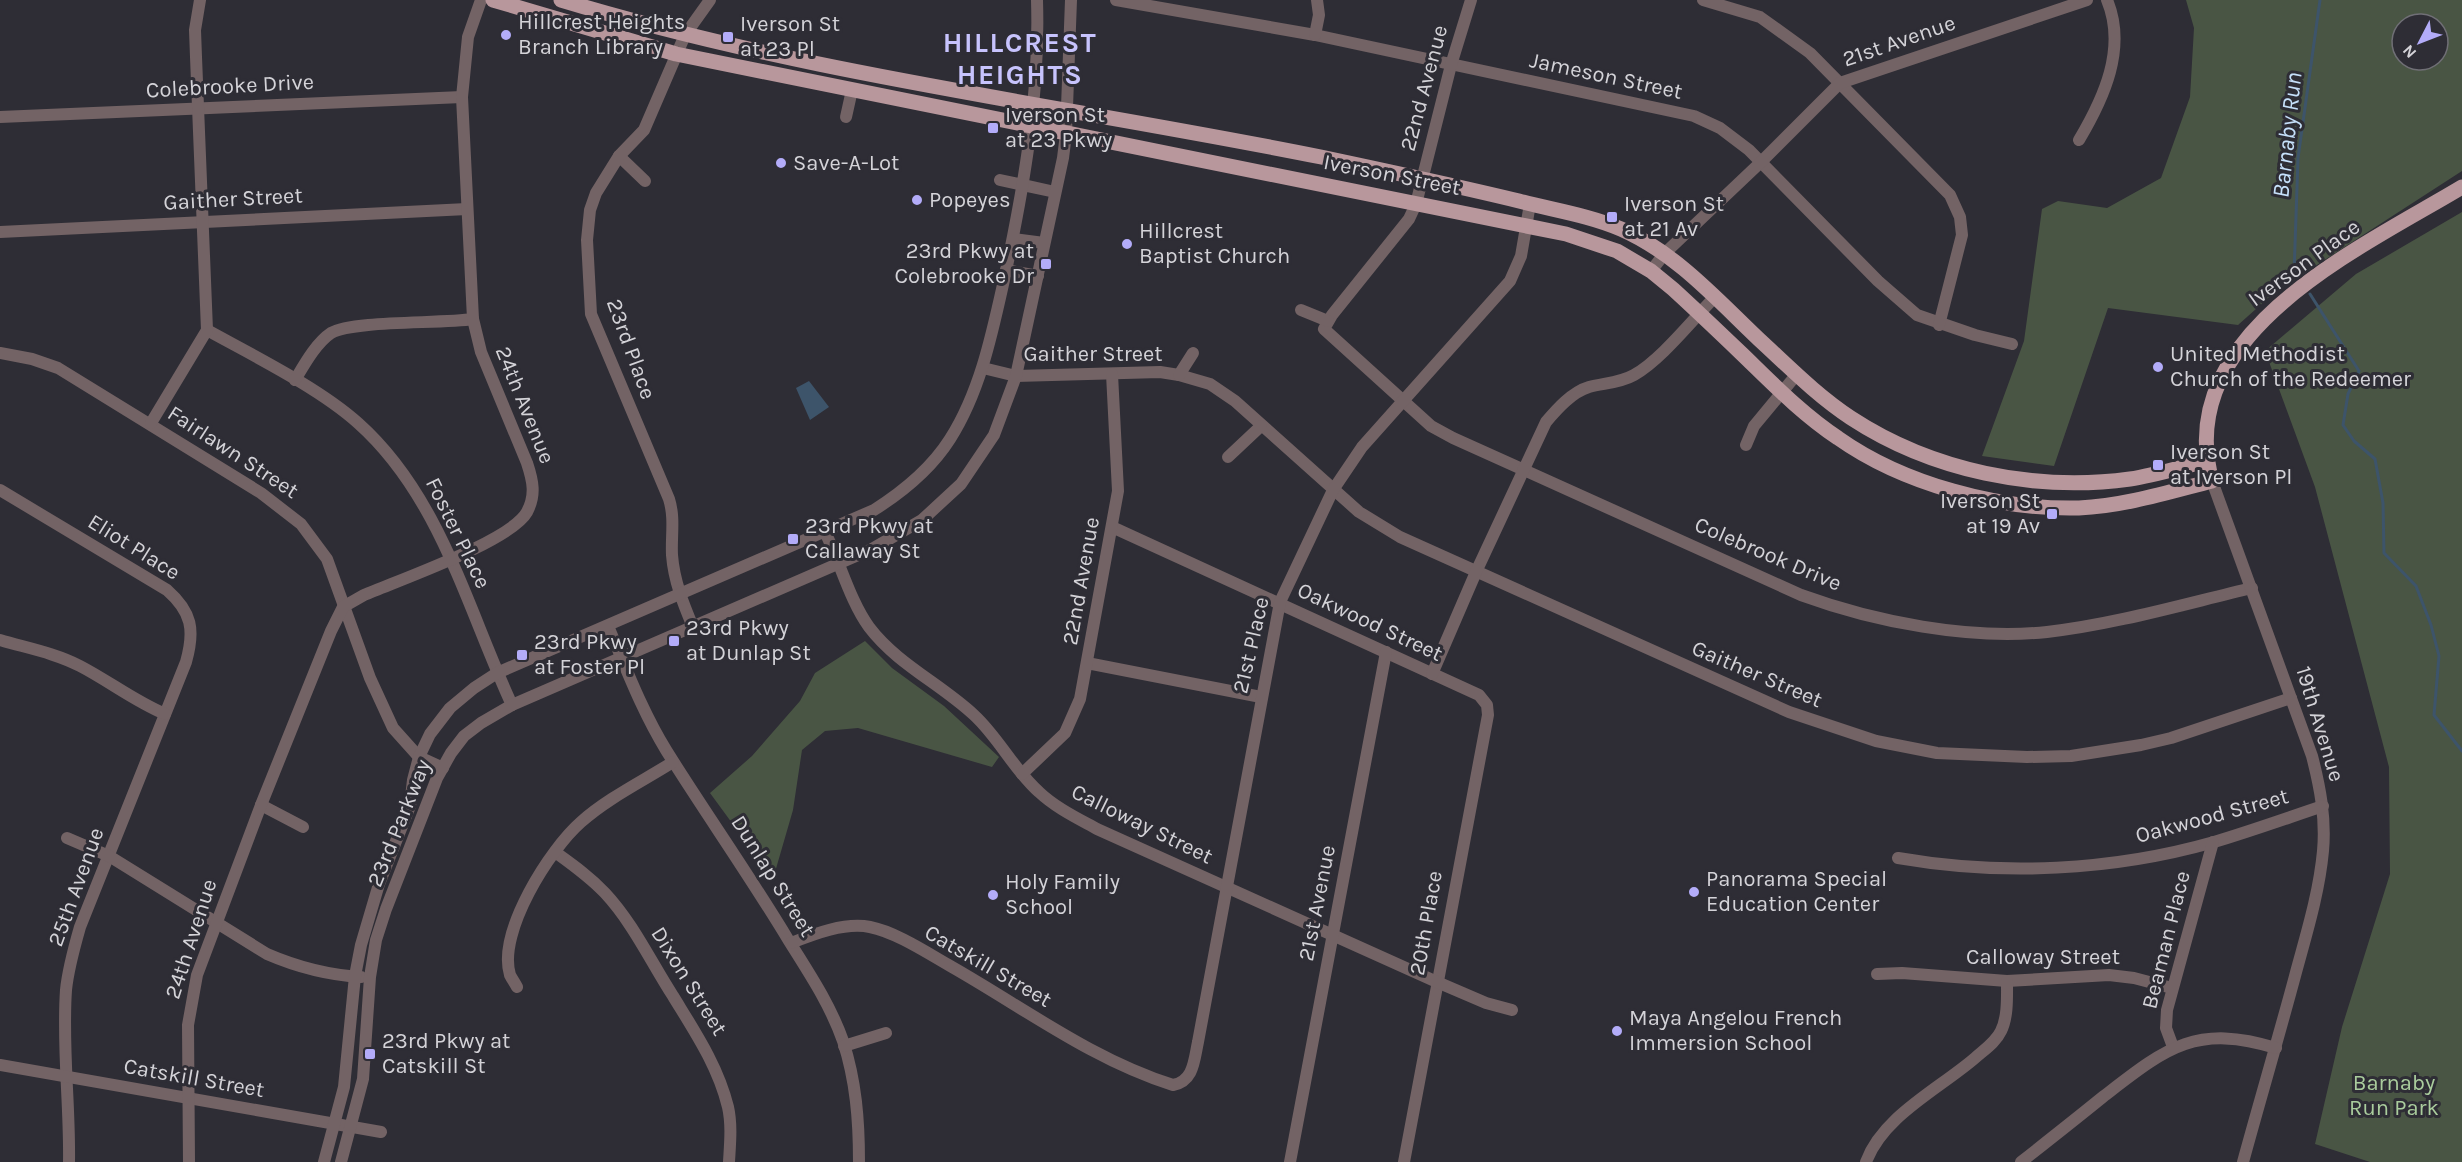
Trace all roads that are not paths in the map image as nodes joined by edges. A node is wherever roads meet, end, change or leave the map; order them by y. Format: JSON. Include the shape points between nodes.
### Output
{"nodes":[{"id":1,"x":200,"y":0,"type":"edge"},
{"id":2,"x":481,"y":0,"type":"edge"},
{"id":3,"x":493,"y":0,"type":"edge"},
{"id":4,"x":561,"y":0,"type":"edge"},
{"id":5,"x":710,"y":0,"type":"edge"},
{"id":6,"x":1037,"y":0,"type":"edge"},
{"id":7,"x":1071,"y":0,"type":"edge"},
{"id":8,"x":1116,"y":0,"type":"edge"},
{"id":9,"x":1317,"y":0,"type":"edge"},
{"id":10,"x":1703,"y":0,"type":"edge"},
{"id":11,"x":2087,"y":0,"type":"edge"},
{"id":12,"x":2107,"y":0,"type":"edge"},
{"id":13,"x":1470,"y":3,"type":"edge"},
{"id":14,"x":685,"y":35,"type":"junction"},
{"id":15,"x":1315,"y":35,"type":"junction"},
{"id":16,"x":676,"y":54,"type":"junction"},
{"id":17,"x":1451,"y":64,"type":"junction"},
{"id":18,"x":1840,"y":83,"type":"junction"},
{"id":19,"x":852,"y":90,"type":"junction"},
{"id":20,"x":462,"y":97,"type":"junction"},
{"id":21,"x":1033,"y":104,"type":"junction"},
{"id":22,"x":197,"y":109,"type":"junction"},
{"id":23,"x":1067,"y":110,"type":"junction"},
{"id":24,"x":0,"y":117,"type":"edge"},
{"id":25,"x":846,"y":117,"type":"dead end"},
{"id":26,"x":1032,"y":126,"type":"junction"},
{"id":27,"x":1066,"y":134,"type":"junction"},
{"id":28,"x":2079,"y":140,"type":"dead end"},
{"id":29,"x":618,"y":156,"type":"junction"},
{"id":30,"x":1761,"y":162,"type":"junction"},
{"id":31,"x":1423,"y":178,"type":"junction"},
{"id":32,"x":1000,"y":180,"type":"dead end"},
{"id":33,"x":645,"y":181,"type":"dead end"},
{"id":34,"x":1024,"y":186,"type":"junction"},
{"id":35,"x":2462,"y":187,"type":"edge"},
{"id":36,"x":1055,"y":192,"type":"junction"},
{"id":37,"x":1416,"y":204,"type":"junction"},
{"id":38,"x":1530,"y":204,"type":"junction"},
{"id":39,"x":467,"y":209,"type":"junction"},
{"id":40,"x":204,"y":222,"type":"junction"},
{"id":41,"x":1526,"y":225,"type":"junction"},
{"id":42,"x":0,"y":232,"type":"edge"},
{"id":43,"x":1012,"y":239,"type":"junction"},
{"id":44,"x":1044,"y":243,"type":"junction"},
{"id":45,"x":1665,"y":253,"type":"junction"},
{"id":46,"x":1006,"y":270,"type":"junction"},
{"id":47,"x":1651,"y":271,"type":"junction"},
{"id":48,"x":1038,"y":276,"type":"junction"},
{"id":49,"x":1714,"y":297,"type":"junction"},
{"id":50,"x":1300,"y":310,"type":"dead end"},
{"id":51,"x":1699,"y":313,"type":"junction"},
{"id":52,"x":473,"y":319,"type":"junction"},
{"id":53,"x":1939,"y":324,"type":"junction"},
{"id":54,"x":1326,"y":325,"type":"junction"},
{"id":55,"x":207,"y":330,"type":"junction"},
{"id":56,"x":2012,"y":344,"type":"dead end"},
{"id":57,"x":0,"y":353,"type":"edge"},
{"id":58,"x":1193,"y":353,"type":"dead end"},
{"id":59,"x":982,"y":368,"type":"junction"},
{"id":60,"x":1112,"y":374,"type":"junction"},
{"id":61,"x":1797,"y":374,"type":"junction"},
{"id":62,"x":1179,"y":375,"type":"junction"},
{"id":63,"x":1016,"y":376,"type":"junction"},
{"id":64,"x":295,"y":380,"type":"junction"},
{"id":65,"x":1781,"y":392,"type":"junction"},
{"id":66,"x":1403,"y":401,"type":"junction"},
{"id":67,"x":151,"y":423,"type":"junction"},
{"id":68,"x":1261,"y":426,"type":"junction"},
{"id":69,"x":1746,"y":445,"type":"dead end"},
{"id":70,"x":1228,"y":457,"type":"dead end"},
{"id":71,"x":2207,"y":461,"type":"junction"},
{"id":72,"x":1523,"y":469,"type":"junction"},
{"id":73,"x":2212,"y":481,"type":"junction"},
{"id":74,"x":0,"y":490,"type":"edge"},
{"id":75,"x":1333,"y":490,"type":"junction"},
{"id":76,"x":1112,"y":526,"type":"junction"},
{"id":77,"x":825,"y":532,"type":"junction"},
{"id":78,"x":449,"y":558,"type":"junction"},
{"id":79,"x":841,"y":564,"type":"junction"},
{"id":80,"x":1476,"y":572,"type":"junction"},
{"id":81,"x":2252,"y":588,"type":"junction"},
{"id":82,"x":679,"y":595,"type":"junction"},
{"id":83,"x":1280,"y":602,"type":"junction"},
{"id":84,"x":343,"y":607,"type":"junction"},
{"id":85,"x":608,"y":626,"type":"junction"},
{"id":86,"x":693,"y":627,"type":"junction"},
{"id":87,"x":0,"y":640,"type":"edge"},
{"id":88,"x":1386,"y":652,"type":"junction"},
{"id":89,"x":621,"y":658,"type":"junction"},
{"id":90,"x":1087,"y":663,"type":"junction"},
{"id":91,"x":497,"y":673,"type":"junction"},
{"id":92,"x":181,"y":674,"type":"joint"},
{"id":93,"x":1432,"y":674,"type":"junction"},
{"id":94,"x":1479,"y":695,"type":"joint"},
{"id":95,"x":1261,"y":697,"type":"junction"},
{"id":96,"x":2292,"y":698,"type":"junction"},
{"id":97,"x":512,"y":705,"type":"junction"},
{"id":98,"x":165,"y":714,"type":"junction"},
{"id":99,"x":419,"y":757,"type":"junction"},
{"id":100,"x":673,"y":762,"type":"junction"},
{"id":101,"x":443,"y":768,"type":"junction"},
{"id":102,"x":1022,"y":774,"type":"junction"},
{"id":103,"x":261,"y":805,"type":"junction"},
{"id":104,"x":2323,"y":806,"type":"junction"},
{"id":105,"x":303,"y":828,"type":"dead end"},
{"id":106,"x":67,"y":838,"type":"dead end"},
{"id":107,"x":2213,"y":842,"type":"junction"},
{"id":108,"x":555,"y":852,"type":"junction"},
{"id":109,"x":109,"y":856,"type":"junction"},
{"id":110,"x":1898,"y":858,"type":"dead end"},
{"id":111,"x":1228,"y":888,"type":"junction"},
{"id":112,"x":216,"y":922,"type":"junction"},
{"id":113,"x":1332,"y":935,"type":"junction"},
{"id":114,"x":791,"y":943,"type":"junction"},
{"id":115,"x":1877,"y":974,"type":"dead end"},
{"id":116,"x":355,"y":976,"type":"junction"},
{"id":117,"x":370,"y":977,"type":"junction"},
{"id":118,"x":2007,"y":981,"type":"junction"},
{"id":119,"x":1437,"y":982,"type":"junction"},
{"id":120,"x":517,"y":987,"type":"dead end"},
{"id":121,"x":2172,"y":988,"type":"junction"},
{"id":122,"x":1512,"y":1011,"type":"dead end"},
{"id":123,"x":886,"y":1034,"type":"dead end"},
{"id":124,"x":844,"y":1046,"type":"junction"},
{"id":125,"x":2173,"y":1047,"type":"junction"},
{"id":126,"x":2276,"y":1048,"type":"junction"},
{"id":127,"x":0,"y":1065,"type":"edge"},
{"id":128,"x":67,"y":1077,"type":"junction"},
{"id":129,"x":1158,"y":1079,"type":"joint"},
{"id":130,"x":187,"y":1098,"type":"junction"},
{"id":131,"x":335,"y":1124,"type":"junction"},
{"id":132,"x":352,"y":1126,"type":"junction"},
{"id":133,"x":381,"y":1132,"type":"dead end"},
{"id":134,"x":69,"y":1162,"type":"edge"},
{"id":135,"x":189,"y":1162,"type":"edge"},
{"id":136,"x":324,"y":1162,"type":"edge"},
{"id":137,"x":340,"y":1162,"type":"edge"},
{"id":138,"x":729,"y":1162,"type":"edge"},
{"id":139,"x":859,"y":1162,"type":"edge"},
{"id":140,"x":1290,"y":1162,"type":"edge"},
{"id":141,"x":1404,"y":1162,"type":"edge"},
{"id":142,"x":1866,"y":1162,"type":"edge"},
{"id":143,"x":2021,"y":1162,"type":"edge"},
{"id":144,"x":2242,"y":1162,"type":"edge"}],
"edges":[{"from":1,"to":22,"type":"street","via":[[195,30]]},
{"from":2,"to":20,"type":"street","name":"24th Avenue","via":[[468,37]]},
{"from":3,"to":16,"type":"main road","name":"Iverson Street"},
{"from":4,"to":14,"type":"main road","name":"Iverson Street"},
{"from":5,"to":14,"type":"street","name":"23rd Place"},
{"from":6,"to":21,"type":"street","name":"23rd Parkway"},
{"from":7,"to":23,"type":"street","name":"23rd Parkway"},
{"from":8,"to":15,"type":"street","name":"Jameson Street"},
{"from":9,"to":15,"type":"street"},
{"from":10,"to":18,"type":"street","via":[[1760,17],[1810,53]]},
{"from":11,"to":18,"type":"street","name":"21st Avenue"},
{"from":12,"to":28,"type":"street","via":[[2116,33],[2112,67],[2094,115]]},
{"from":13,"to":17,"type":"street","name":"22nd Avenue"},
{"from":14,"to":16,"type":"street","name":"23rd Place"},
{"from":14,"to":21,"type":"main road","name":"Iverson Street"},
{"from":15,"to":17,"type":"street","name":"Jameson Street"},
{"from":16,"to":19,"type":"main road","name":"Iverson Street"},
{"from":16,"to":29,"type":"street","name":"23rd Place","via":[[644,130]]},
{"from":17,"to":30,"type":"street","name":"Jameson Street","via":[[1694,116],[1733,136]]},
{"from":17,"to":31,"type":"street","name":"22nd Avenue"},
{"from":18,"to":30,"type":"street","name":"21st Avenue"},
{"from":18,"to":53,"type":"street","via":[[1950,195],[1957,211],[1961,243]]},
{"from":19,"to":25,"type":"street"},
{"from":19,"to":26,"type":"main road","name":"Iverson Street"},
{"from":20,"to":22,"type":"street","name":"Colebrooke Drive"},
{"from":20,"to":39,"type":"street","name":"24th Avenue"},
{"from":21,"to":23,"type":"main road","name":"Iverson Street"},
{"from":21,"to":26,"type":"street","name":"23rd Parkway"},
{"from":22,"to":24,"type":"street","name":"Colebrooke Drive"},
{"from":22,"to":40,"type":"street"},
{"from":23,"to":27,"type":"street","name":"23rd Parkway"},
{"from":23,"to":31,"type":"main road","name":"Iverson Street"},
{"from":26,"to":27,"type":"main road","name":"Iverson Street"},
{"from":26,"to":34,"type":"street","name":"23rd Parkway"},
{"from":27,"to":36,"type":"street","name":"23rd Parkway"},
{"from":27,"to":37,"type":"main road","name":"Iverson Street"},
{"from":29,"to":33,"type":"street"},
{"from":29,"to":82,"type":"street","name":"23rd Place","via":[[590,210],[587,240],[591,314],[669,499]]},
{"from":30,"to":45,"type":"street","name":"21st Avenue"},
{"from":30,"to":53,"type":"street","name":"Jameson Street","via":[[1899,302]]},
{"from":31,"to":37,"type":"street","name":"22nd Avenue"},
{"from":31,"to":38,"type":"main road","name":"Iverson Street"},
{"from":32,"to":34,"type":"street"},
{"from":34,"to":36,"type":"street"},
{"from":34,"to":43,"type":"street","name":"23rd Parkway"},
{"from":35,"to":71,"type":"main road","name":"Iverson Place","via":[[2323,272],[2248,335],[2214,399],[2205,436]]},
{"from":36,"to":44,"type":"street","name":"23rd Parkway"},
{"from":37,"to":41,"type":"main road","name":"Iverson Street"},
{"from":37,"to":54,"type":"street","name":"22nd Avenue","via":[[1409,219]]},
{"from":38,"to":41,"type":"street","name":"21st Place"},
{"from":38,"to":45,"type":"main road","name":"Iverson Street","via":[[1617,227]]},
{"from":39,"to":40,"type":"street","name":"Gaither Street"},
{"from":39,"to":52,"type":"street","name":"24th Avenue"},
{"from":40,"to":42,"type":"street","name":"Gaither Street"},
{"from":40,"to":55,"type":"street"},
{"from":41,"to":47,"type":"main road","name":"Iverson Street","via":[[1606,247]]},
{"from":41,"to":66,"type":"street","name":"21st Place","via":[[1521,256],[1510,281]]},
{"from":43,"to":44,"type":"street"},
{"from":43,"to":46,"type":"street","name":"23rd Parkway"},
{"from":44,"to":48,"type":"street","name":"23rd Parkway"},
{"from":45,"to":47,"type":"street","name":"21st Avenue"},
{"from":45,"to":49,"type":"main road","name":"Iverson Street"},
{"from":46,"to":48,"type":"street"},
{"from":46,"to":59,"type":"street","name":"23rd Parkway"},
{"from":47,"to":51,"type":"main road","name":"Iverson Street"},
{"from":48,"to":63,"type":"street","name":"23rd Parkway"},
{"from":49,"to":51,"type":"street"},
{"from":49,"to":61,"type":"main road","name":"Iverson Street"},
{"from":50,"to":54,"type":"street"},
{"from":51,"to":65,"type":"main road","name":"Iverson Street"},
{"from":51,"to":72,"type":"street","via":[[1636,374],[1578,392],[1564,403],[1544,426]]},
{"from":52,"to":64,"type":"street","via":[[337,330],[316,349]]},
{"from":52,"to":78,"type":"street","name":"24th Avenue","via":[[481,352],[527,463],[533,497],[524,516],[510,530]]},
{"from":53,"to":56,"type":"street","name":"Jameson Street"},
{"from":54,"to":66,"type":"street","name":"Colebrook Drive"},
{"from":55,"to":64,"type":"street","name":"Foster Place"},
{"from":55,"to":67,"type":"street"},
{"from":57,"to":67,"type":"street","name":"Fairlawn Street","via":[[58,368]]},
{"from":58,"to":62,"type":"street"},
{"from":59,"to":63,"type":"street","name":"Gaither Street"},
{"from":59,"to":77,"type":"street","name":"23rd Parkway","via":[[951,438],[929,467],[874,510]]},
{"from":60,"to":62,"type":"street","name":"Gaither Street"},
{"from":60,"to":63,"type":"street","name":"Gaither Street"},
{"from":60,"to":76,"type":"street","name":"22nd Avenue","via":[[1118,491]]},
{"from":61,"to":65,"type":"street"},
{"from":61,"to":71,"type":"main road","name":"Iverson Street","via":[[1837,408],[1881,436],[1982,472],[2046,483],[2082,483],[2144,477]]},
{"from":62,"to":68,"type":"street","name":"Gaither Street","via":[[1221,391]]},
{"from":63,"to":79,"type":"street","name":"23rd Parkway","via":[[994,435],[961,484],[922,520]]},
{"from":64,"to":78,"type":"street","name":"Foster Place","via":[[357,422],[385,450],[417,493]]},
{"from":65,"to":69,"type":"street","via":[[1754,426]]},
{"from":65,"to":73,"type":"main road","name":"Iverson Street","via":[[1821,426],[1863,453],[1914,477],[1973,496],[2031,506],[2081,507],[2135,500]]},
{"from":66,"to":72,"type":"street","name":"Colebrook Drive","via":[[1431,426]]},
{"from":66,"to":75,"type":"street","name":"21st Place","via":[[1362,447]]},
{"from":67,"to":84,"type":"street","name":"Fairlawn Street","via":[[261,493],[301,524],[327,559]]},
{"from":68,"to":70,"type":"street"},
{"from":68,"to":75,"type":"street","name":"Gaither Street"},
{"from":71,"to":73,"type":"main road","name":"Iverson Place"},
{"from":72,"to":80,"type":"street"},
{"from":72,"to":81,"type":"street","name":"Colebrook Drive","via":[[1801,596],[1937,628],[2046,632]]},
{"from":73,"to":81,"type":"street","name":"19th Avenue"},
{"from":74,"to":92,"type":"street","name":"Eliot Place","via":[[178,600],[187,613],[191,633]]},
{"from":75,"to":80,"type":"street","name":"Gaither Street","via":[[1379,525]]},
{"from":75,"to":83,"type":"street","name":"21st Place"},
{"from":76,"to":83,"type":"street","name":"Oakwood Street"},
{"from":76,"to":90,"type":"street","name":"22nd Avenue"},
{"from":77,"to":79,"type":"street","name":"Calloway Street"},
{"from":77,"to":82,"type":"street","name":"23rd Parkway"},
{"from":78,"to":84,"type":"street","name":"24th Avenue"},
{"from":78,"to":91,"type":"street","name":"Foster Place"},
{"from":79,"to":86,"type":"street","name":"23rd Parkway"},
{"from":79,"to":102,"type":"street","name":"Calloway Street","via":[[858,610],[876,636],[974,715]]},
{"from":80,"to":93,"type":"street"},
{"from":80,"to":96,"type":"street","name":"Gaither Street","via":[[1789,712],[1876,741],[1937,753],[2026,758],[2071,756],[2142,745]]},
{"from":81,"to":96,"type":"street","name":"19th Avenue"},
{"from":82,"to":85,"type":"street","name":"23rd Parkway"},
{"from":82,"to":86,"type":"street","name":"23rd Place"},
{"from":83,"to":88,"type":"street","name":"Oakwood Street"},
{"from":83,"to":95,"type":"street","name":"21st Place"},
{"from":84,"to":99,"type":"street","name":"Fairlawn Street","via":[[386,715]]},
{"from":84,"to":103,"type":"street","name":"24th Avenue"},
{"from":85,"to":89,"type":"street","name":"Dunlap Street"},
{"from":85,"to":91,"type":"street","name":"23rd Parkway"},
{"from":86,"to":89,"type":"street","name":"23rd Parkway"},
{"from":87,"to":98,"type":"street","via":[[57,656]]},
{"from":88,"to":93,"type":"street","name":"Oakwood Street"},
{"from":88,"to":113,"type":"street","name":"21st Avenue"},
{"from":89,"to":97,"type":"street","name":"23rd Parkway"},
{"from":89,"to":100,"type":"street","name":"Dunlap Street","via":[[642,708]]},
{"from":90,"to":95,"type":"street"},
{"from":90,"to":102,"type":"street","name":"22nd Avenue","via":[[1080,699],[1065,733]]},
{"from":91,"to":97,"type":"street","name":"Foster Place"},
{"from":91,"to":99,"type":"street","name":"23rd Parkway","via":[[450,708],[430,734]]},
{"from":92,"to":98,"type":"street","name":"25th Avenue"},
{"from":93,"to":94,"type":"street","name":"Oakwood Street"},
{"from":94,"to":119,"type":"street","name":"20th Place","via":[[1487,705],[1488,715]]},
{"from":95,"to":111,"type":"street","name":"21st Place"},
{"from":96,"to":104,"type":"street","name":"19th Avenue","via":[[2312,756]]},
{"from":97,"to":101,"type":"street","name":"23rd Parkway","via":[[464,736]]},
{"from":98,"to":109,"type":"street","name":"25th Avenue"},
{"from":99,"to":101,"type":"street"},
{"from":99,"to":116,"type":"street","name":"23rd Parkway","via":[[410,806],[370,912]]},
{"from":100,"to":108,"type":"street","via":[[581,822]]},
{"from":100,"to":114,"type":"street","name":"Dunlap Street"},
{"from":101,"to":117,"type":"street","name":"23rd Parkway","via":[[386,909]]},
{"from":102,"to":111,"type":"street","name":"Calloway Street","via":[[1068,813]]},
{"from":103,"to":105,"type":"street"},
{"from":103,"to":112,"type":"street","name":"24th Avenue"},
{"from":104,"to":107,"type":"street","name":"Oakwood Street"},
{"from":104,"to":126,"type":"street","name":"19th Avenue","via":[[2323,851],[2317,889]]},
{"from":106,"to":109,"type":"street"},
{"from":107,"to":110,"type":"street","name":"Oakwood Street","via":[[2140,859],[2029,869],[1932,864]]},
{"from":107,"to":121,"type":"street","name":"Beaman Place"},
{"from":108,"to":120,"type":"street","via":[[523,904],[512,940],[510,974]]},
{"from":108,"to":138,"type":"street","name":"Dixon Street","via":[[606,894],[648,952],[710,1055],[728,1108]]},
{"from":109,"to":112,"type":"street"},
{"from":109,"to":128,"type":"street","name":"25th Avenue","via":[[71,960],[66,989]]},
{"from":111,"to":113,"type":"street","name":"Calloway Street"},
{"from":111,"to":129,"type":"street","name":"21st Place","via":[[1191,1071],[1176,1085]]},
{"from":112,"to":116,"type":"street","via":[[288,963]]},
{"from":112,"to":130,"type":"street","name":"24th Avenue","via":[[190,1003]]},
{"from":113,"to":119,"type":"street","name":"Calloway Street"},
{"from":113,"to":140,"type":"street","name":"21st Avenue"},
{"from":114,"to":124,"type":"street","name":"Dunlap Street","via":[[829,1007]]},
{"from":114,"to":129,"type":"street","name":"Catskill Street","via":[[848,927],[863,926],[884,932],[980,983],[1065,1035]]},
{"from":115,"to":118,"type":"street","name":"Calloway Street"},
{"from":116,"to":117,"type":"street"},
{"from":116,"to":131,"type":"street","name":"23rd Parkway","via":[[346,1074]]},
{"from":117,"to":132,"type":"street","name":"23rd Parkway","via":[[363,1078]]},
{"from":118,"to":121,"type":"street","name":"Calloway Street","via":[[2109,975]]},
{"from":118,"to":142,"type":"street","via":[[2005,1016],[1996,1038],[1890,1125]]},
{"from":119,"to":122,"type":"street","name":"Calloway Street"},
{"from":119,"to":141,"type":"street","name":"20th Place"},
{"from":121,"to":125,"type":"street","name":"Beaman Place","via":[[2166,1021]]},
{"from":123,"to":124,"type":"street"},
{"from":124,"to":139,"type":"street","name":"Dunlap Street","via":[[857,1105]]},
{"from":125,"to":126,"type":"street","via":[[2229,1038]]},
{"from":125,"to":143,"type":"street","via":[[2142,1066]]},
{"from":126,"to":144,"type":"street","name":"19th Avenue"},
{"from":127,"to":128,"type":"street","name":"Catskill Street"},
{"from":128,"to":130,"type":"street","name":"Catskill Street"},
{"from":128,"to":134,"type":"street","name":"25th Avenue"},
{"from":130,"to":131,"type":"street","name":"Catskill Street"},
{"from":130,"to":135,"type":"street","name":"24th Avenue"},
{"from":131,"to":132,"type":"street","name":"Catskill Street"},
{"from":131,"to":136,"type":"street","name":"23rd Parkway"},
{"from":132,"to":133,"type":"street","name":"Catskill Street"},
{"from":132,"to":137,"type":"street","name":"23rd Parkway"}]}
